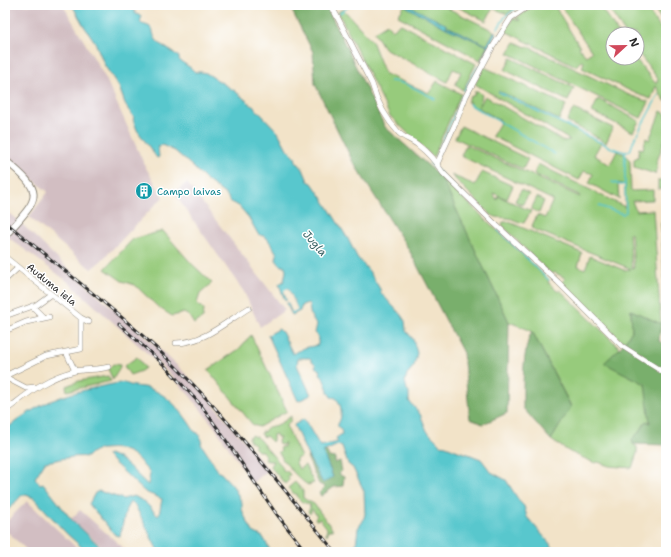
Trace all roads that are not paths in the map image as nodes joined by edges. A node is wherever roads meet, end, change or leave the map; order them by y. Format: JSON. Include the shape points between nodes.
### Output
{"nodes":[{"id":1,"x":331,"y":5,"type":"edge"},
{"id":2,"x":530,"y":5,"type":"edge"},
{"id":3,"x":5,"y":160,"type":"edge"},
{"id":4,"x":437,"y":164,"type":"junction"},
{"id":5,"x":5,"y":236,"type":"edge"},
{"id":6,"x":5,"y":257,"type":"edge"},
{"id":7,"x":18,"y":268,"type":"junction"},
{"id":8,"x":5,"y":280,"type":"edge"},
{"id":9,"x":51,"y":294,"type":"junction"},
{"id":10,"x":32,"y":306,"type":"junction"},
{"id":11,"x":249,"y":308,"type":"dead end"},
{"id":12,"x":5,"y":316,"type":"edge"},
{"id":13,"x":81,"y":318,"type":"junction"},
{"id":14,"x":89,"y":322,"type":"dead end"},
{"id":15,"x":5,"y":331,"type":"edge"},
{"id":16,"x":176,"y":343,"type":"dead end"},
{"id":17,"x":66,"y":352,"type":"junction"},
{"id":18,"x":109,"y":367,"type":"dead end"},
{"id":19,"x":75,"y":371,"type":"junction"},
{"id":20,"x":666,"y":374,"type":"edge"},
{"id":21,"x":5,"y":376,"type":"edge"},
{"id":22,"x":36,"y":386,"type":"junction"},
{"id":23,"x":5,"y":411,"type":"edge"}],
"edges":[{"from":1,"to":4,"type":"street","via":[[389,120],[400,133],[418,145]]},
{"from":2,"to":4,"type":"street","via":[[511,18],[492,48],[466,96]]},
{"from":3,"to":5,"type":"street","via":[[28,180],[34,192],[32,202],[24,215]]},
{"from":4,"to":20,"type":"street","via":[[622,346]]},
{"from":6,"to":7,"type":"street","name":"Auduma iela"},
{"from":7,"to":8,"type":"street"},
{"from":7,"to":9,"type":"street","name":"Auduma iela"},
{"from":9,"to":10,"type":"street"},
{"from":9,"to":13,"type":"street","name":"Auduma iela"},
{"from":10,"to":12,"type":"street"},
{"from":10,"to":15,"type":"street","via":[[46,318],[26,322]]},
{"from":11,"to":16,"type":"street","via":[[208,334]]},
{"from":13,"to":14,"type":"street","name":"Auduma iela"},
{"from":13,"to":17,"type":"street","via":[[81,349]]},
{"from":17,"to":19,"type":"street"},
{"from":17,"to":21,"type":"street","via":[[46,356]]},
{"from":18,"to":19,"type":"street"},
{"from":19,"to":22,"type":"street"},
{"from":21,"to":22,"type":"street","via":[[26,388]]},
{"from":22,"to":23,"type":"street"}]}
